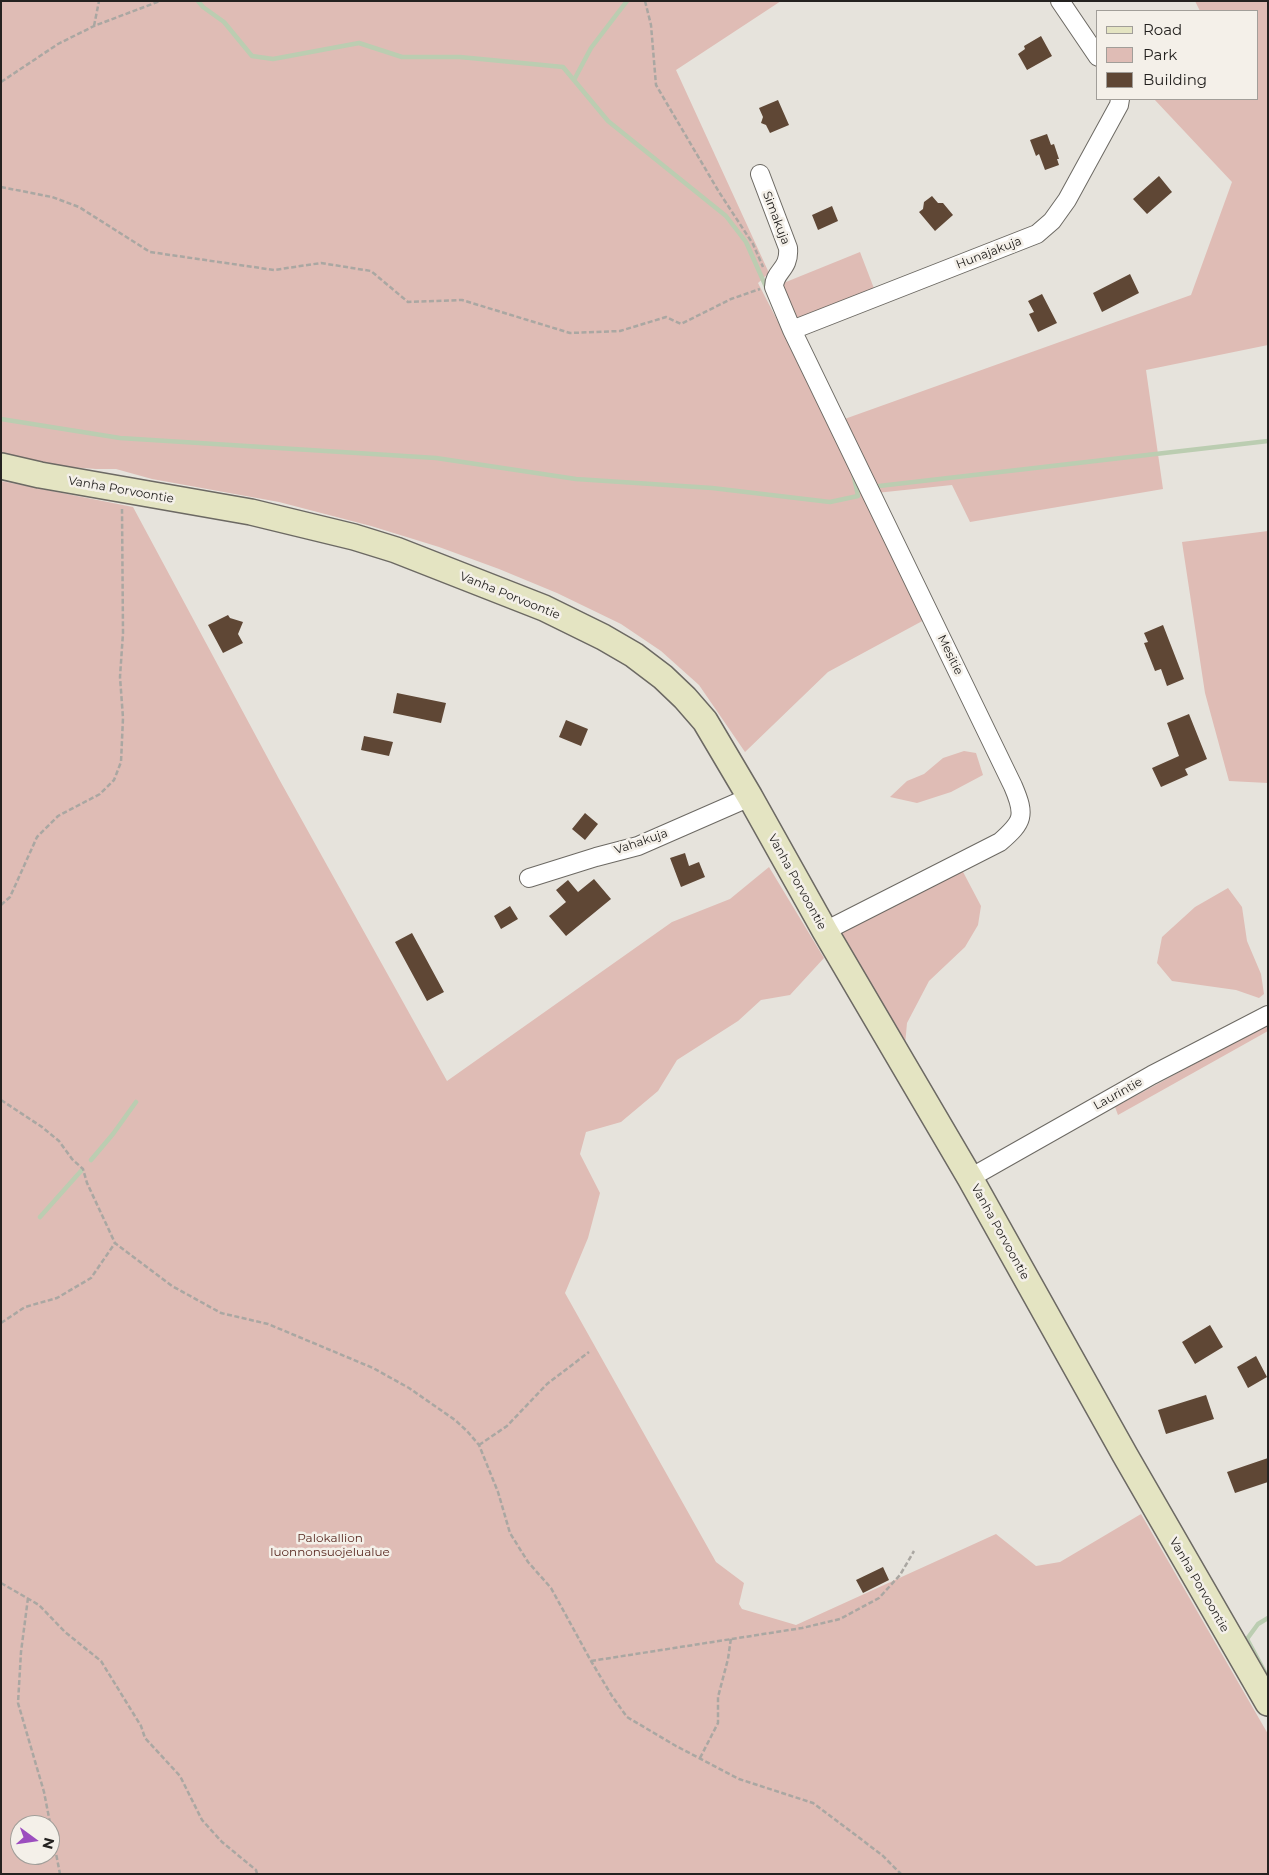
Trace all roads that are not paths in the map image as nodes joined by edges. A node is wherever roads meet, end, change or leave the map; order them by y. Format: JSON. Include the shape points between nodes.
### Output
{"nodes":[{"id":1,"x":1060,"y":1,"type":"edge"},
{"id":2,"x":1096,"y":54,"type":"edge"},
{"id":3,"x":1120,"y":100,"type":"edge"},
{"id":4,"x":760,"y":174,"type":"dead end"},
{"id":5,"x":768,"y":288,"type":"joint"},
{"id":6,"x":792,"y":330,"type":"junction"},
{"id":7,"x":1,"y":466,"type":"edge"},
{"id":8,"x":750,"y":797,"type":"junction"},
{"id":9,"x":529,"y":878,"type":"dead end"},
{"id":10,"x":825,"y":931,"type":"junction"},
{"id":11,"x":1268,"y":1015,"type":"edge"},
{"id":12,"x":970,"y":1178,"type":"junction"},
{"id":13,"x":1268,"y":1703,"type":"edge"}],
"edges":[{"from":1,"to":2,"type":"street"},
{"from":3,"to":6,"type":"street","name":"Hunajakuja","via":[[1067,200],[1052,221],[1037,234]]},
{"from":4,"to":5,"type":"street","name":"Simakuja","via":[[789,258]]},
{"from":5,"to":6,"type":"street","name":"Mesitie"},
{"from":6,"to":10,"type":"street","name":"Mesitie","via":[[1013,786],[1021,812],[1018,827],[1000,842]]},
{"from":7,"to":8,"type":"street","name":"Vanha Porvoontie","via":[[251,512],[354,537],[396,550],[544,608],[604,636],[663,677],[705,722]]},
{"from":8,"to":9,"type":"street","name":"Vahakuja","via":[[638,846]]},
{"from":8,"to":10,"type":"street","name":"Vanha Porvoontie"},
{"from":10,"to":12,"type":"street","name":"Vanha Porvoontie"},
{"from":11,"to":12,"type":"street","name":"Laurintie","via":[[1134,1085]]},
{"from":12,"to":13,"type":"street","name":"Vanha Porvoontie"}]}
